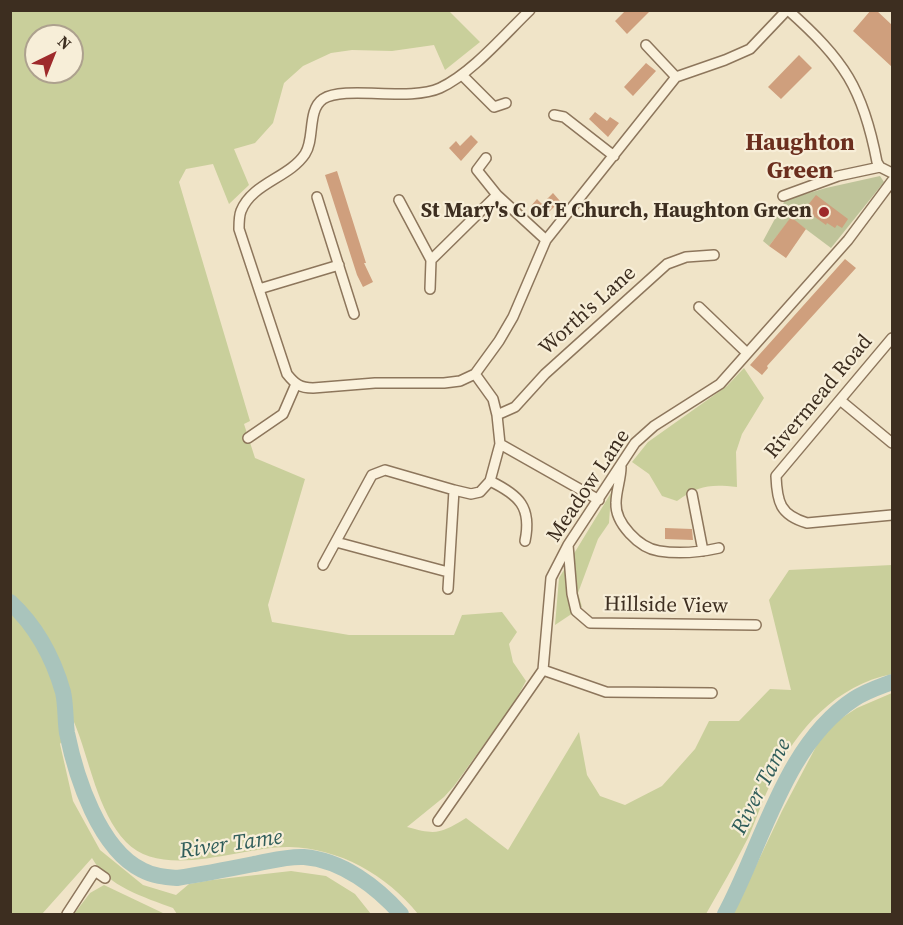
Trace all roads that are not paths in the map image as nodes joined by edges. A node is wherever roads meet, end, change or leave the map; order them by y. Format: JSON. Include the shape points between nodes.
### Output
{"nodes":[{"id":1,"x":530,"y":10,"type":"edge"},
{"id":2,"x":788,"y":10,"type":"edge"},
{"id":3,"x":646,"y":45,"type":"dead end"},
{"id":4,"x":462,"y":75,"type":"junction"},
{"id":5,"x":676,"y":77,"type":"junction"},
{"id":6,"x":506,"y":103,"type":"dead end"},
{"id":7,"x":559,"y":116,"type":"dead end"},
{"id":8,"x":614,"y":156,"type":"junction"},
{"id":9,"x":486,"y":158,"type":"dead end"},
{"id":10,"x":880,"y":167,"type":"junction"},
{"id":11,"x":892,"y":173,"type":"edge"},
{"id":12,"x":892,"y":181,"type":"edge"},
{"id":13,"x":497,"y":195,"type":"junction"},
{"id":14,"x":783,"y":196,"type":"dead end"},
{"id":15,"x":317,"y":197,"type":"dead end"},
{"id":16,"x":399,"y":200,"type":"dead end"},
{"id":17,"x":546,"y":240,"type":"junction"},
{"id":18,"x":714,"y":255,"type":"dead end"},
{"id":19,"x":431,"y":260,"type":"junction"},
{"id":20,"x":339,"y":265,"type":"junction"},
{"id":21,"x":430,"y":289,"type":"dead end"},
{"id":22,"x":259,"y":290,"type":"junction"},
{"id":23,"x":699,"y":307,"type":"dead end"},
{"id":24,"x":354,"y":314,"type":"dead end"},
{"id":25,"x":892,"y":338,"type":"edge"},
{"id":26,"x":747,"y":353,"type":"junction"},
{"id":27,"x":475,"y":374,"type":"junction"},
{"id":28,"x":296,"y":384,"type":"junction"},
{"id":29,"x":840,"y":400,"type":"junction"},
{"id":30,"x":497,"y":415,"type":"junction"},
{"id":31,"x":248,"y":438,"type":"dead end"},
{"id":32,"x":892,"y":443,"type":"edge"},
{"id":33,"x":500,"y":444,"type":"junction"},
{"id":34,"x":621,"y":464,"type":"junction"},
{"id":35,"x":490,"y":481,"type":"junction"},
{"id":36,"x":454,"y":490,"type":"junction"},
{"id":37,"x":692,"y":494,"type":"dead end"},
{"id":38,"x":599,"y":500,"type":"junction"},
{"id":39,"x":892,"y":515,"type":"edge"},
{"id":40,"x":525,"y":541,"type":"dead end"},
{"id":41,"x":336,"y":542,"type":"junction"},
{"id":42,"x":568,"y":545,"type":"junction"},
{"id":43,"x":719,"y":548,"type":"dead end"},
{"id":44,"x":703,"y":551,"type":"junction"},
{"id":45,"x":323,"y":565,"type":"dead end"},
{"id":46,"x":448,"y":572,"type":"junction"},
{"id":47,"x":448,"y":589,"type":"dead end"},
{"id":48,"x":756,"y":625,"type":"dead end"},
{"id":49,"x":543,"y":670,"type":"junction"},
{"id":50,"x":712,"y":693,"type":"dead end"},
{"id":51,"x":438,"y":821,"type":"dead end"},
{"id":52,"x":105,"y":878,"type":"dead end"},
{"id":53,"x":67,"y":915,"type":"edge"}],
"edges":[{"from":1,"to":4,"type":"street"},
{"from":2,"to":5,"type":"street","via":[[750,49]]},
{"from":2,"to":10,"type":"street","via":[[815,34],[849,76],[865,110]]},
{"from":3,"to":5,"type":"street"},
{"from":4,"to":6,"type":"street","via":[[495,107]]},
{"from":4,"to":22,"type":"street","via":[[439,88],[411,94],[335,94],[322,100],[315,111],[306,153],[252,194],[240,212],[239,229]]},
{"from":5,"to":8,"type":"street"},
{"from":7,"to":8,"type":"street"},
{"from":8,"to":17,"type":"street"},
{"from":9,"to":13,"type":"street","via":[[477,170]]},
{"from":10,"to":11,"type":"street"},
{"from":10,"to":14,"type":"street","via":[[838,176]]},
{"from":12,"to":26,"type":"street","name":"Meadow Lane","via":[[848,240]]},
{"from":13,"to":17,"type":"street"},
{"from":13,"to":19,"type":"street"},
{"from":15,"to":20,"type":"street"},
{"from":16,"to":19,"type":"street"},
{"from":17,"to":27,"type":"street","via":[[513,316]]},
{"from":18,"to":30,"type":"street","name":"Worth's Lane","via":[[686,257],[667,264],[514,407]]},
{"from":19,"to":21,"type":"street"},
{"from":20,"to":22,"type":"street"},
{"from":20,"to":24,"type":"street"},
{"from":22,"to":28,"type":"street","via":[[287,374]]},
{"from":23,"to":26,"type":"street"},
{"from":25,"to":29,"type":"street","name":"Rivermead Road"},
{"from":26,"to":34,"type":"street","name":"Meadow Lane","via":[[720,384],[654,426],[635,443]]},
{"from":27,"to":28,"type":"street","via":[[444,383],[314,388]]},
{"from":27,"to":30,"type":"street","via":[[493,399]]},
{"from":28,"to":31,"type":"street","via":[[283,414]]},
{"from":29,"to":32,"type":"street"},
{"from":29,"to":39,"type":"street","name":"Rivermead Road","via":[[776,476],[778,500],[793,518],[807,523]]},
{"from":30,"to":33,"type":"street"},
{"from":33,"to":35,"type":"street"},
{"from":33,"to":38,"type":"street"},
{"from":34,"to":38,"type":"street","name":"Meadow Lane"},
{"from":34,"to":44,"type":"street","via":[[615,504],[619,522],[636,539],[657,551]]},
{"from":35,"to":36,"type":"street","via":[[480,492]]},
{"from":35,"to":40,"type":"street","via":[[511,491],[523,505],[528,525]]},
{"from":36,"to":41,"type":"street","via":[[384,470],[372,475]]},
{"from":36,"to":46,"type":"street"},
{"from":37,"to":44,"type":"street"},
{"from":38,"to":42,"type":"street","name":"Meadow Lane"},
{"from":41,"to":45,"type":"street"},
{"from":41,"to":46,"type":"street"},
{"from":42,"to":48,"type":"street","name":"Hillside View","via":[[576,612],[590,623]]},
{"from":42,"to":49,"type":"street","name":"Meadow Lane","via":[[551,578]]},
{"from":43,"to":44,"type":"street"},
{"from":46,"to":47,"type":"street"},
{"from":49,"to":50,"type":"street","via":[[606,692]]},
{"from":49,"to":51,"type":"street","name":"Meadow Lane"},
{"from":52,"to":53,"type":"street","via":[[95,872]]}]}
